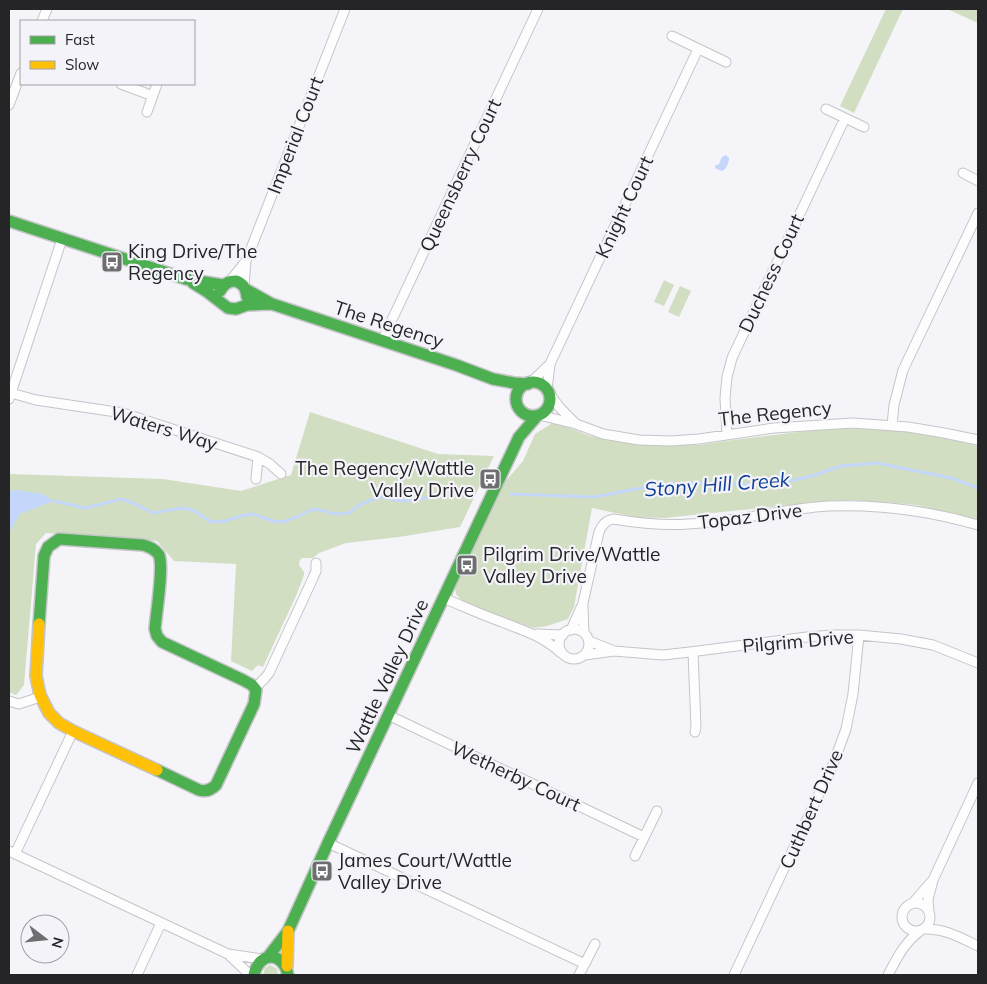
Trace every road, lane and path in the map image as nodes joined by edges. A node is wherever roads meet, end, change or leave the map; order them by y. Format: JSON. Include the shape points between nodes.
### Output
{"nodes":[{"id":1,"x":345,"y":9,"type":"edge"},
{"id":2,"x":538,"y":9,"type":"edge"},
{"id":3,"x":672,"y":36,"type":"dead end"},
{"id":4,"x":698,"y":49,"type":"junction"},
{"id":5,"x":726,"y":62,"type":"dead end"},
{"id":6,"x":20,"y":76,"type":"edge"},
{"id":7,"x":124,"y":85,"type":"edge"},
{"id":8,"x":157,"y":85,"type":"edge"},
{"id":9,"x":153,"y":96,"type":"junction"},
{"id":10,"x":9,"y":105,"type":"edge"},
{"id":11,"x":826,"y":109,"type":"dead end"},
{"id":12,"x":147,"y":112,"type":"dead end"},
{"id":13,"x":845,"y":118,"type":"junction"},
{"id":14,"x":864,"y":127,"type":"dead end"},
{"id":15,"x":963,"y":173,"type":"dead end"},
{"id":16,"x":978,"y":180,"type":"edge"},
{"id":17,"x":978,"y":213,"type":"edge"},
{"id":18,"x":9,"y":221,"type":"edge"},
{"id":19,"x":62,"y":239,"type":"junction"},
{"id":20,"x":246,"y":261,"type":"junction"},
{"id":21,"x":186,"y":279,"type":"junction"},
{"id":22,"x":227,"y":283,"type":"junction"},
{"id":23,"x":245,"y":288,"type":"junction"},
{"id":24,"x":222,"y":303,"type":"junction"},
{"id":25,"x":272,"y":304,"type":"junction"},
{"id":26,"x":240,"y":307,"type":"junction"},
{"id":27,"x":382,"y":341,"type":"junction"},
{"id":28,"x":550,"y":364,"type":"junction"},
{"id":29,"x":12,"y":377,"type":"edge"},
{"id":30,"x":493,"y":379,"type":"junction"},
{"id":31,"x":529,"y":383,"type":"junction"},
{"id":32,"x":548,"y":392,"type":"junction"},
{"id":33,"x":10,"y":396,"type":"edge"},
{"id":34,"x":518,"y":406,"type":"junction"},
{"id":35,"x":538,"y":415,"type":"junction"},
{"id":36,"x":576,"y":424,"type":"junction"},
{"id":37,"x":892,"y":425,"type":"junction"},
{"id":38,"x":726,"y":435,"type":"junction"},
{"id":39,"x":519,"y":437,"type":"junction"},
{"id":40,"x":978,"y":440,"type":"edge"},
{"id":41,"x":258,"y":457,"type":"junction"},
{"id":42,"x":281,"y":474,"type":"dead end"},
{"id":43,"x":256,"y":478,"type":"dead end"},
{"id":44,"x":978,"y":525,"type":"edge"},
{"id":45,"x":316,"y":563,"type":"dead end"},
{"id":46,"x":444,"y":598,"type":"junction"},
{"id":47,"x":583,"y":603,"type":"junction"},
{"id":48,"x":571,"y":630,"type":"junction"},
{"id":49,"x":532,"y":633,"type":"junction"},
{"id":50,"x":563,"y":635,"type":"junction"},
{"id":51,"x":859,"y":635,"type":"junction"},
{"id":52,"x":586,"y":637,"type":"junction"},
{"id":53,"x":614,"y":651,"type":"junction"},
{"id":54,"x":693,"y":652,"type":"junction"},
{"id":55,"x":562,"y":653,"type":"junction"},
{"id":56,"x":585,"y":655,"type":"junction"},
{"id":57,"x":978,"y":663,"type":"edge"},
{"id":58,"x":254,"y":688,"type":"junction"},
{"id":59,"x":40,"y":697,"type":"junction"},
{"id":60,"x":9,"y":700,"type":"edge"},
{"id":61,"x":388,"y":715,"type":"junction"},
{"id":62,"x":73,"y":731,"type":"junction"},
{"id":63,"x":695,"y":732,"type":"dead end"},
{"id":64,"x":978,"y":782,"type":"edge"},
{"id":65,"x":969,"y":802,"type":"junction"},
{"id":66,"x":978,"y":806,"type":"edge"},
{"id":67,"x":657,"y":811,"type":"dead end"},
{"id":68,"x":644,"y":837,"type":"junction"},
{"id":69,"x":328,"y":843,"type":"junction"},
{"id":70,"x":12,"y":852,"type":"edge"},
{"id":71,"x":635,"y":856,"type":"dead end"},
{"id":72,"x":933,"y":880,"type":"junction"},
{"id":73,"x":912,"y":904,"type":"junction"},
{"id":74,"x":930,"y":914,"type":"junction"},
{"id":75,"x":161,"y":923,"type":"junction"},
{"id":76,"x":904,"y":923,"type":"junction"},
{"id":77,"x":922,"y":930,"type":"junction"},
{"id":78,"x":288,"y":931,"type":"junction"},
{"id":79,"x":948,"y":932,"type":"junction"},
{"id":80,"x":595,"y":944,"type":"dead end"},
{"id":81,"x":978,"y":946,"type":"edge"},
{"id":82,"x":900,"y":952,"type":"junction"},
{"id":83,"x":228,"y":954,"type":"junction"},
{"id":84,"x":265,"y":958,"type":"junction"},
{"id":85,"x":585,"y":964,"type":"junction"},
{"id":86,"x":289,"y":972,"type":"edge"},
{"id":87,"x":137,"y":975,"type":"edge"},
{"id":88,"x":252,"y":975,"type":"edge"},
{"id":89,"x":580,"y":975,"type":"edge"},
{"id":90,"x":734,"y":975,"type":"edge"},
{"id":91,"x":888,"y":975,"type":"edge"}],
"edges":[{"from":1,"to":20,"type":"street","name":"Imperial Court"},
{"from":2,"to":27,"type":"street","name":"Queensberry Court"},
{"from":3,"to":4,"type":"street"},
{"from":4,"to":5,"type":"street"},
{"from":4,"to":28,"type":"street","name":"Knight Court"},
{"from":6,"to":10,"type":"street"},
{"from":7,"to":9,"type":"street"},
{"from":8,"to":9,"type":"street"},
{"from":9,"to":12,"type":"street"},
{"from":11,"to":13,"type":"street"},
{"from":13,"to":14,"type":"street"},
{"from":13,"to":38,"type":"street","name":"Duchess Court","via":[[732,358],[725,398]]},
{"from":15,"to":16,"type":"street"},
{"from":17,"to":37,"type":"street","via":[[904,370]]},
{"from":18,"to":19,"type":"street"},
{"from":19,"to":21,"type":"street"},
{"from":19,"to":29,"type":"street"},
{"from":20,"to":22,"type":"street","name":"Imperial Court"},
{"from":20,"to":23,"type":"street","name":"Imperial Court"},
{"from":21,"to":22,"type":"street"},
{"from":21,"to":24,"type":"street"},
{"from":22,"to":23,"type":"street","via":[[238,282]]},
{"from":22,"to":24,"type":"street","via":[[219,294]]},
{"from":23,"to":25,"type":"street","name":"The Regency"},
{"from":23,"to":26,"type":"street","via":[[246,300]]},
{"from":24,"to":26,"type":"street","via":[[228,308]]},
{"from":25,"to":26,"type":"street","name":"The Regency"},
{"from":25,"to":27,"type":"street","name":"The Regency"},
{"from":27,"to":30,"type":"street","name":"The Regency"},
{"from":28,"to":31,"type":"street","name":"Knight Court"},
{"from":28,"to":32,"type":"street","name":"Knight Court"},
{"from":29,"to":33,"type":"street"},
{"from":30,"to":31,"type":"street","name":"The Regency"},
{"from":30,"to":34,"type":"street","name":"The Regency"},
{"from":31,"to":32,"type":"street","via":[[540,384]]},
{"from":31,"to":34,"type":"street","via":[[518,394]]},
{"from":32,"to":35,"type":"street","via":[[547,409]]},
{"from":32,"to":36,"type":"street","name":"The Regency"},
{"from":33,"to":41,"type":"street","name":"Waters Way","via":[[123,413]]},
{"from":34,"to":35,"type":"street","via":[[527,415]]},
{"from":34,"to":39,"type":"street","name":"Wattle Valley Drive"},
{"from":35,"to":36,"type":"street","name":"The Regency"},
{"from":35,"to":39,"type":"street","name":"Wattle Valley Drive"},
{"from":36,"to":38,"type":"street","name":"The Regency","via":[[603,434],[639,440],[671,441]]},
{"from":37,"to":38,"type":"street","name":"The Regency","via":[[816,425]]},
{"from":37,"to":40,"type":"street","name":"The Regency"},
{"from":39,"to":46,"type":"street","name":"Wattle Valley Drive"},
{"from":41,"to":42,"type":"street","name":"Waters Way"},
{"from":41,"to":43,"type":"street"},
{"from":44,"to":47,"type":"street","name":"Topaz Drive","via":[[918,512],[828,506],[688,524],[607,521],[601,527]]},
{"from":45,"to":58,"type":"street","via":[[316,571],[269,673]]},
{"from":46,"to":49,"type":"street"},
{"from":46,"to":61,"type":"street","name":"Wattle Valley Drive"},
{"from":47,"to":48,"type":"street","name":"Topaz Drive"},
{"from":47,"to":52,"type":"street","name":"Topaz Drive"},
{"from":48,"to":50,"type":"street"},
{"from":48,"to":52,"type":"street","via":[[580,631]]},
{"from":49,"to":50,"type":"street"},
{"from":49,"to":55,"type":"street"},
{"from":50,"to":55,"type":"street","via":[[559,644]]},
{"from":51,"to":54,"type":"street","name":"Pilgrim Drive","via":[[807,637]]},
{"from":51,"to":57,"type":"street","name":"Pilgrim Drive","via":[[933,645]]},
{"from":51,"to":90,"type":"street","name":"Cuthbert Drive","via":[[853,694],[834,762]]},
{"from":52,"to":53,"type":"street","name":"Pilgrim Drive"},
{"from":52,"to":56,"type":"street","via":[[589,646]]},
{"from":53,"to":54,"type":"street","name":"Pilgrim Drive"},
{"from":53,"to":56,"type":"street","name":"Pilgrim Drive"},
{"from":54,"to":63,"type":"street"},
{"from":55,"to":56,"type":"street","via":[[573,660]]},
{"from":58,"to":59,"type":"street","via":[[162,642],[157,636],[161,560],[150,546],[59,539],[47,547],[43,560],[36,676]]},
{"from":58,"to":62,"type":"street","via":[[254,704],[216,785],[206,791]]},
{"from":59,"to":60,"type":"street","via":[[19,704]]},
{"from":59,"to":62,"type":"street","via":[[51,715]]},
{"from":61,"to":68,"type":"street","name":"Wetherby Court"},
{"from":61,"to":69,"type":"street","name":"Wattle Valley Drive"},
{"from":62,"to":70,"type":"street"},
{"from":64,"to":65,"type":"street"},
{"from":65,"to":66,"type":"street"},
{"from":65,"to":72,"type":"street"},
{"from":67,"to":68,"type":"street"},
{"from":68,"to":71,"type":"street"},
{"from":69,"to":78,"type":"street","name":"Wattle Valley Drive"},
{"from":69,"to":85,"type":"street"},
{"from":70,"to":75,"type":"street"},
{"from":72,"to":73,"type":"street"},
{"from":72,"to":74,"type":"street","via":[[928,900]]},
{"from":73,"to":74,"type":"street","via":[[920,904]]},
{"from":73,"to":76,"type":"street","via":[[905,909]]},
{"from":74,"to":77,"type":"street","via":[[927,926]]},
{"from":74,"to":79,"type":"street"},
{"from":75,"to":83,"type":"street"},
{"from":75,"to":87,"type":"street"},
{"from":76,"to":77,"type":"street","via":[[912,930]]},
{"from":76,"to":82,"type":"street"},
{"from":77,"to":79,"type":"street"},
{"from":77,"to":82,"type":"street","via":[[911,937]]},
{"from":78,"to":84,"type":"street","name":"Wattle Valley Drive"},
{"from":78,"to":86,"type":"street","name":"Wattle Valley Drive"},
{"from":79,"to":81,"type":"street"},
{"from":80,"to":85,"type":"street"},
{"from":82,"to":91,"type":"street"},
{"from":83,"to":84,"type":"street"},
{"from":83,"to":88,"type":"street"},
{"from":84,"to":86,"type":"street","via":[[279,958]]},
{"from":84,"to":88,"type":"street","name":"Wattle Valley Drive","via":[[258,962]]},
{"from":85,"to":89,"type":"street"}]}
